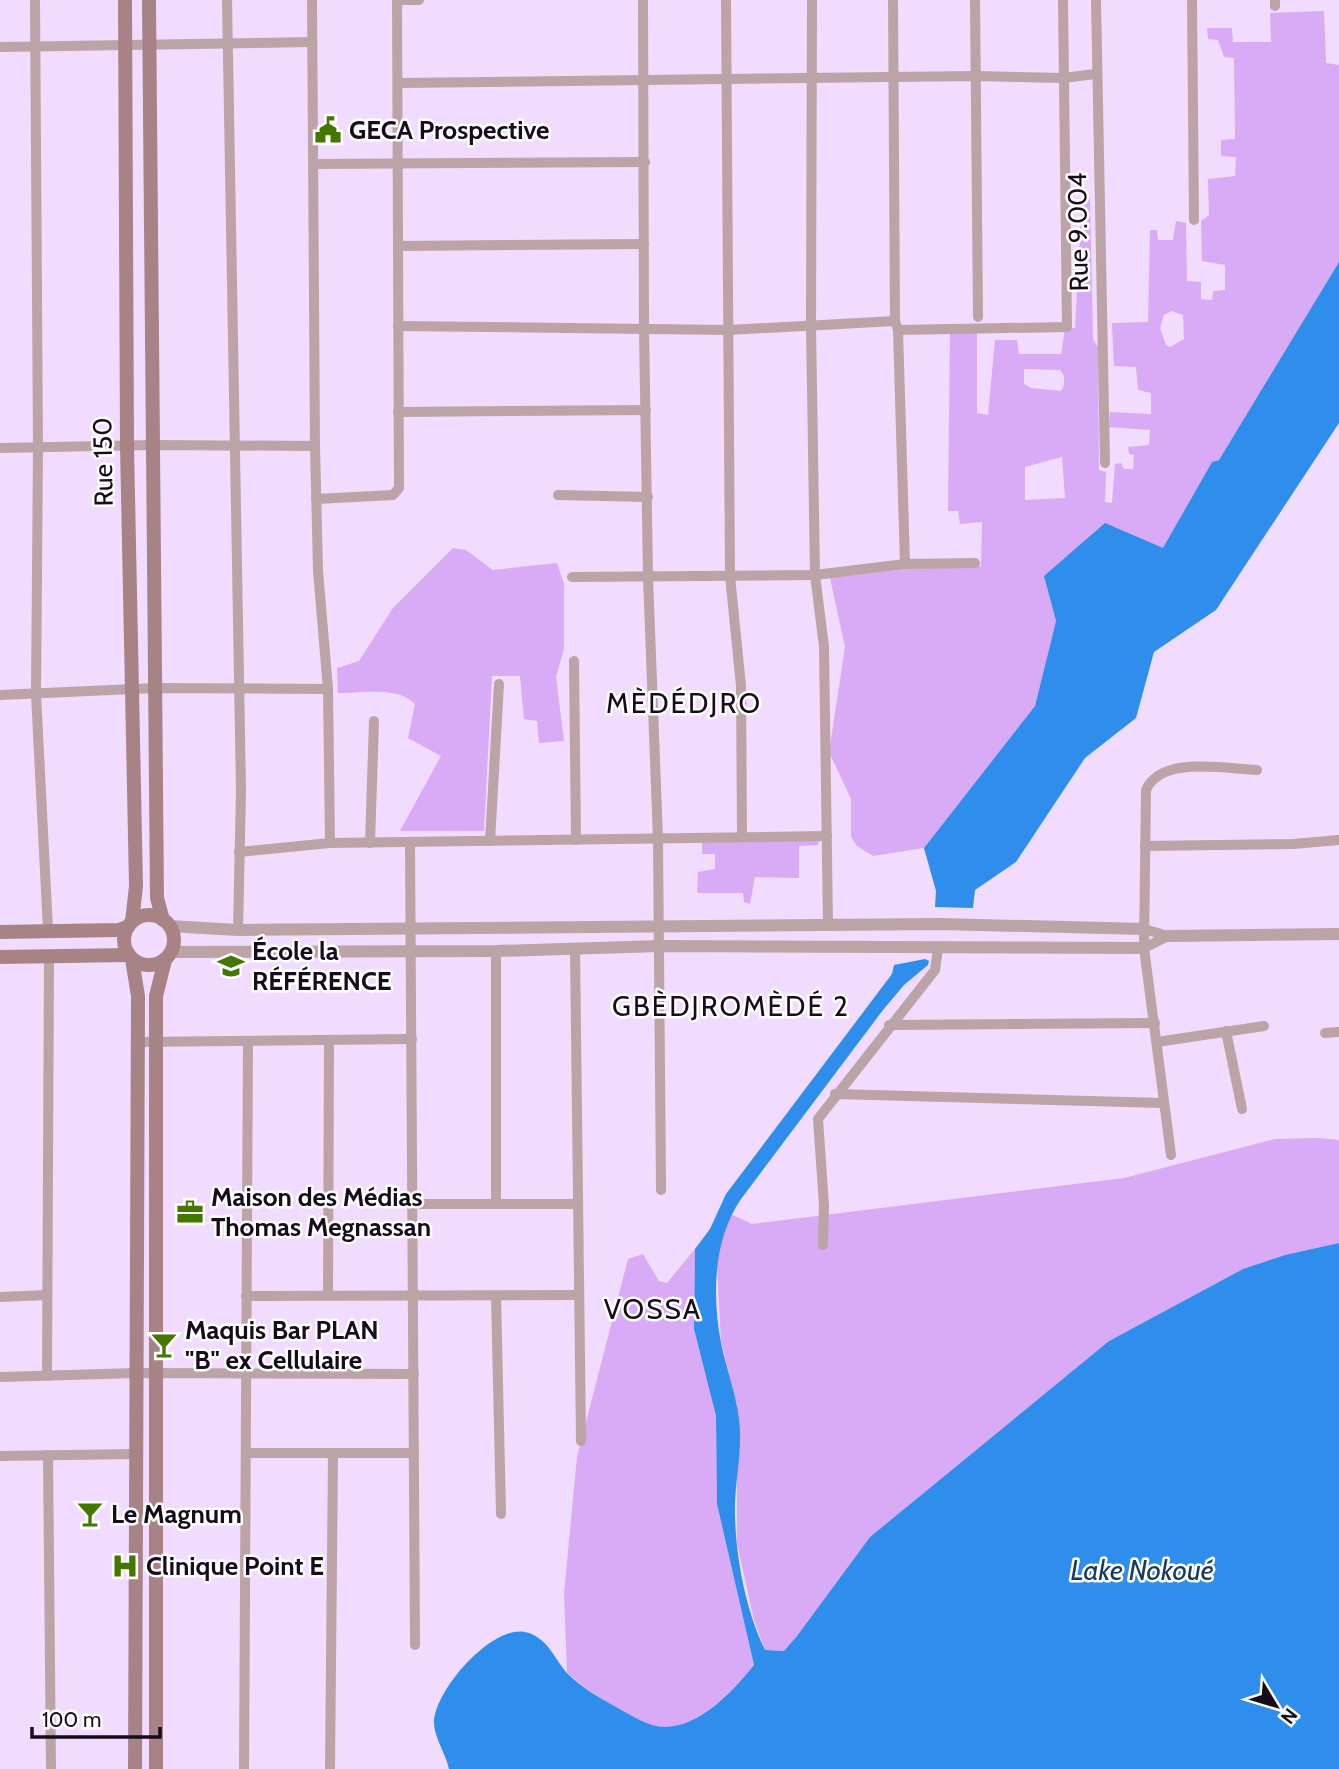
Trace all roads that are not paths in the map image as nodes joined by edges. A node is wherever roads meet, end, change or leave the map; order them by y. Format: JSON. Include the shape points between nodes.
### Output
{"nodes":[{"id":1,"x":35,"y":0,"type":"edge"},
{"id":2,"x":125,"y":0,"type":"edge"},
{"id":3,"x":149,"y":0,"type":"edge"},
{"id":4,"x":228,"y":0,"type":"edge"},
{"id":5,"x":312,"y":0,"type":"edge"},
{"id":6,"x":397,"y":0,"type":"edge"},
{"id":7,"x":419,"y":0,"type":"edge"},
{"id":8,"x":643,"y":0,"type":"edge"},
{"id":9,"x":726,"y":0,"type":"edge"},
{"id":10,"x":812,"y":0,"type":"edge"},
{"id":11,"x":893,"y":0,"type":"edge"},
{"id":12,"x":975,"y":0,"type":"edge"},
{"id":13,"x":1063,"y":0,"type":"edge"},
{"id":14,"x":1096,"y":0,"type":"edge"},
{"id":15,"x":1192,"y":0,"type":"edge"},
{"id":16,"x":312,"y":41,"type":"junction"},
{"id":17,"x":150,"y":44,"type":"junction"},
{"id":18,"x":228,"y":44,"type":"junction"},
{"id":19,"x":124,"y":46,"type":"junction"},
{"id":20,"x":0,"y":47,"type":"edge"},
{"id":21,"x":36,"y":47,"type":"junction"},
{"id":22,"x":1095,"y":74,"type":"junction"},
{"id":23,"x":976,"y":76,"type":"junction"},
{"id":24,"x":893,"y":77,"type":"junction"},
{"id":25,"x":726,"y":78,"type":"junction"},
{"id":26,"x":812,"y":78,"type":"junction"},
{"id":27,"x":1063,"y":78,"type":"junction"},
{"id":28,"x":646,"y":79,"type":"junction"},
{"id":29,"x":398,"y":83,"type":"junction"},
{"id":30,"x":645,"y":162,"type":"junction"},
{"id":31,"x":314,"y":164,"type":"junction"},
{"id":32,"x":399,"y":165,"type":"junction"},
{"id":33,"x":1194,"y":220,"type":"dead end"},
{"id":34,"x":644,"y":244,"type":"junction"},
{"id":35,"x":400,"y":246,"type":"junction"},
{"id":36,"x":978,"y":317,"type":"dead end"},
{"id":37,"x":811,"y":326,"type":"junction"},
{"id":38,"x":897,"y":326,"type":"junction"},
{"id":39,"x":398,"y":327,"type":"junction"},
{"id":40,"x":644,"y":329,"type":"junction"},
{"id":41,"x":728,"y":330,"type":"junction"},
{"id":42,"x":646,"y":410,"type":"junction"},
{"id":43,"x":398,"y":412,"type":"junction"},
{"id":44,"x":153,"y":445,"type":"junction"},
{"id":45,"x":127,"y":446,"type":"junction"},
{"id":46,"x":315,"y":446,"type":"junction"},
{"id":47,"x":38,"y":447,"type":"junction"},
{"id":48,"x":236,"y":447,"type":"junction"},
{"id":49,"x":0,"y":448,"type":"edge"},
{"id":50,"x":1105,"y":463,"type":"dead end"},
{"id":51,"x":558,"y":495,"type":"dead end"},
{"id":52,"x":648,"y":497,"type":"junction"},
{"id":53,"x":316,"y":499,"type":"junction"},
{"id":54,"x":975,"y":562,"type":"dead end"},
{"id":55,"x":905,"y":564,"type":"junction"},
{"id":56,"x":814,"y":575,"type":"junction"},
{"id":57,"x":730,"y":576,"type":"junction"},
{"id":58,"x":572,"y":577,"type":"dead end"},
{"id":59,"x":648,"y":577,"type":"junction"},
{"id":60,"x":574,"y":661,"type":"dead end"},
{"id":61,"x":499,"y":684,"type":"dead end"},
{"id":62,"x":156,"y":688,"type":"junction"},
{"id":63,"x":134,"y":689,"type":"junction"},
{"id":64,"x":239,"y":690,"type":"junction"},
{"id":65,"x":328,"y":690,"type":"junction"},
{"id":66,"x":36,"y":694,"type":"junction"},
{"id":67,"x":0,"y":695,"type":"edge"},
{"id":68,"x":374,"y":721,"type":"dead end"},
{"id":69,"x":1257,"y":770,"type":"dead end"},
{"id":70,"x":827,"y":836,"type":"junction"},
{"id":71,"x":742,"y":837,"type":"junction"},
{"id":72,"x":658,"y":839,"type":"junction"},
{"id":73,"x":576,"y":840,"type":"junction"},
{"id":74,"x":1339,"y":840,"type":"edge"},
{"id":75,"x":490,"y":841,"type":"junction"},
{"id":76,"x":410,"y":842,"type":"junction"},
{"id":77,"x":330,"y":843,"type":"junction"},
{"id":78,"x":370,"y":843,"type":"junction"},
{"id":79,"x":1145,"y":846,"type":"junction"},
{"id":80,"x":239,"y":852,"type":"junction"},
{"id":81,"x":166,"y":923,"type":"junction"},
{"id":82,"x":130,"y":924,"type":"junction"},
{"id":83,"x":659,"y":925,"type":"junction"},
{"id":84,"x":828,"y":925,"type":"junction"},
{"id":85,"x":238,"y":929,"type":"junction"},
{"id":86,"x":410,"y":929,"type":"junction"},
{"id":87,"x":1144,"y":929,"type":"junction"},
{"id":88,"x":48,"y":930,"type":"junction"},
{"id":89,"x":0,"y":932,"type":"edge"},
{"id":90,"x":1339,"y":934,"type":"edge"},
{"id":91,"x":1168,"y":936,"type":"junction"},
{"id":92,"x":659,"y":946,"type":"junction"},
{"id":93,"x":1144,"y":948,"type":"junction"},
{"id":94,"x":575,"y":949,"type":"junction"},
{"id":95,"x":938,"y":949,"type":"junction"},
{"id":96,"x":411,"y":950,"type":"junction"},
{"id":97,"x":496,"y":951,"type":"junction"},
{"id":98,"x":49,"y":956,"type":"junction"},
{"id":99,"x":168,"y":956,"type":"junction"},
{"id":100,"x":0,"y":957,"type":"edge"},
{"id":101,"x":130,"y":957,"type":"junction"},
{"id":102,"x":1155,"y":1023,"type":"junction"},
{"id":103,"x":889,"y":1025,"type":"junction"},
{"id":104,"x":1265,"y":1026,"type":"dead end"},
{"id":105,"x":1226,"y":1031,"type":"junction"},
{"id":106,"x":1339,"y":1032,"type":"edge"},
{"id":107,"x":1325,"y":1033,"type":"dead end"},
{"id":108,"x":412,"y":1039,"type":"junction"},
{"id":109,"x":329,"y":1040,"type":"junction"},
{"id":110,"x":248,"y":1041,"type":"junction"},
{"id":111,"x":138,"y":1042,"type":"junction"},
{"id":112,"x":156,"y":1042,"type":"junction"},
{"id":113,"x":1157,"y":1042,"type":"junction"},
{"id":114,"x":835,"y":1094,"type":"junction"},
{"id":115,"x":1163,"y":1103,"type":"junction"},
{"id":116,"x":1242,"y":1109,"type":"dead end"},
{"id":117,"x":1171,"y":1155,"type":"dead end"},
{"id":118,"x":661,"y":1190,"type":"dead end"},
{"id":119,"x":413,"y":1204,"type":"junction"},
{"id":120,"x":496,"y":1204,"type":"junction"},
{"id":121,"x":578,"y":1204,"type":"junction"},
{"id":122,"x":823,"y":1245,"type":"dead end"},
{"id":123,"x":47,"y":1295,"type":"junction"},
{"id":124,"x":328,"y":1295,"type":"junction"},
{"id":125,"x":579,"y":1295,"type":"junction"},
{"id":126,"x":246,"y":1296,"type":"junction"},
{"id":127,"x":413,"y":1296,"type":"junction"},
{"id":128,"x":496,"y":1296,"type":"junction"},
{"id":129,"x":0,"y":1297,"type":"edge"},
{"id":130,"x":137,"y":1373,"type":"junction"},
{"id":131,"x":156,"y":1373,"type":"junction"},
{"id":132,"x":246,"y":1374,"type":"junction"},
{"id":133,"x":414,"y":1374,"type":"junction"},
{"id":134,"x":47,"y":1376,"type":"junction"},
{"id":135,"x":0,"y":1377,"type":"edge"},
{"id":136,"x":581,"y":1441,"type":"dead end"},
{"id":137,"x":246,"y":1453,"type":"junction"},
{"id":138,"x":333,"y":1453,"type":"junction"},
{"id":139,"x":414,"y":1453,"type":"junction"},
{"id":140,"x":136,"y":1454,"type":"junction"},
{"id":141,"x":48,"y":1455,"type":"junction"},
{"id":142,"x":0,"y":1456,"type":"edge"},
{"id":143,"x":501,"y":1514,"type":"dead end"},
{"id":144,"x":156,"y":1562,"type":"junction"},
{"id":145,"x":136,"y":1564,"type":"junction"},
{"id":146,"x":415,"y":1645,"type":"dead end"},
{"id":147,"x":51,"y":1769,"type":"edge"},
{"id":148,"x":135,"y":1769,"type":"edge"},
{"id":149,"x":156,"y":1769,"type":"edge"},
{"id":150,"x":244,"y":1769,"type":"edge"},
{"id":151,"x":330,"y":1769,"type":"edge"}],
"edges":[{"from":1,"to":21,"type":"street"},
{"from":2,"to":19,"type":"main road","name":"Rue 150"},
{"from":3,"to":17,"type":"main road","name":"Rue 150"},
{"from":4,"to":18,"type":"street"},
{"from":5,"to":16,"type":"street"},
{"from":6,"to":7,"type":"street"},
{"from":6,"to":29,"type":"street"},
{"from":8,"to":28,"type":"street"},
{"from":9,"to":25,"type":"street"},
{"from":10,"to":26,"type":"street"},
{"from":11,"to":24,"type":"street"},
{"from":12,"to":23,"type":"street"},
{"from":13,"to":27,"type":"street","name":"Rue 9.004"},
{"from":14,"to":22,"type":"street","name":"Rue 9.004"},
{"from":15,"to":33,"type":"street"},
{"from":16,"to":18,"type":"street"},
{"from":16,"to":31,"type":"street"},
{"from":17,"to":18,"type":"street"},
{"from":17,"to":19,"type":"street"},
{"from":17,"to":44,"type":"main road","name":"Rue 150"},
{"from":18,"to":48,"type":"street"},
{"from":19,"to":21,"type":"street"},
{"from":19,"to":45,"type":"main road","name":"Rue 150"},
{"from":20,"to":21,"type":"street"},
{"from":21,"to":47,"type":"street"},
{"from":22,"to":27,"type":"street"},
{"from":22,"to":50,"type":"street","name":"Rue 9.004"},
{"from":23,"to":24,"type":"street"},
{"from":23,"to":27,"type":"street"},
{"from":23,"to":36,"type":"street"},
{"from":24,"to":26,"type":"street"},
{"from":24,"to":38,"type":"street"},
{"from":25,"to":26,"type":"street"},
{"from":25,"to":28,"type":"street"},
{"from":25,"to":41,"type":"street"},
{"from":26,"to":37,"type":"street"},
{"from":27,"to":38,"type":"street","name":"Rue 9.004","via":[[1067,327]]},
{"from":28,"to":29,"type":"street"},
{"from":28,"to":30,"type":"street"},
{"from":29,"to":32,"type":"street"},
{"from":30,"to":32,"type":"street"},
{"from":30,"to":34,"type":"street"},
{"from":31,"to":32,"type":"street"},
{"from":31,"to":46,"type":"street"},
{"from":32,"to":35,"type":"street"},
{"from":34,"to":35,"type":"street"},
{"from":34,"to":40,"type":"street"},
{"from":35,"to":39,"type":"street"},
{"from":37,"to":38,"type":"street"},
{"from":37,"to":41,"type":"street"},
{"from":37,"to":56,"type":"street"},
{"from":38,"to":55,"type":"street"},
{"from":39,"to":40,"type":"street"},
{"from":39,"to":43,"type":"street"},
{"from":40,"to":41,"type":"street"},
{"from":40,"to":42,"type":"street"},
{"from":41,"to":57,"type":"street"},
{"from":42,"to":43,"type":"street"},
{"from":42,"to":52,"type":"street"},
{"from":43,"to":53,"type":"street","via":[[397,494]]},
{"from":44,"to":45,"type":"street"},
{"from":44,"to":48,"type":"street"},
{"from":44,"to":62,"type":"main road","name":"Rue 150"},
{"from":45,"to":47,"type":"street"},
{"from":45,"to":63,"type":"main road","name":"Rue 150"},
{"from":46,"to":48,"type":"street"},
{"from":46,"to":53,"type":"street"},
{"from":47,"to":49,"type":"street"},
{"from":47,"to":66,"type":"street"},
{"from":48,"to":64,"type":"street"},
{"from":51,"to":52,"type":"street"},
{"from":52,"to":59,"type":"street"},
{"from":53,"to":65,"type":"street"},
{"from":54,"to":55,"type":"street"},
{"from":55,"to":56,"type":"street"},
{"from":56,"to":57,"type":"street"},
{"from":56,"to":70,"type":"street","via":[[824,647]]},
{"from":57,"to":59,"type":"street"},
{"from":57,"to":71,"type":"street","via":[[741,686]]},
{"from":58,"to":59,"type":"street"},
{"from":59,"to":72,"type":"street"},
{"from":60,"to":73,"type":"street"},
{"from":61,"to":75,"type":"street"},
{"from":62,"to":63,"type":"street"},
{"from":62,"to":64,"type":"street"},
{"from":62,"to":81,"type":"main road","name":"Rue 150","via":[[157,898]]},
{"from":63,"to":66,"type":"street"},
{"from":63,"to":82,"type":"main road","name":"Rue 150","via":[[136,898]]},
{"from":64,"to":65,"type":"street"},
{"from":64,"to":80,"type":"street"},
{"from":65,"to":77,"type":"street"},
{"from":66,"to":67,"type":"street"},
{"from":66,"to":88,"type":"street"},
{"from":68,"to":78,"type":"street"},
{"from":69,"to":79,"type":"street","via":[[1184,768],[1155,776],[1146,790]]},
{"from":70,"to":71,"type":"street"},
{"from":70,"to":84,"type":"street"},
{"from":71,"to":72,"type":"street"},
{"from":72,"to":73,"type":"street"},
{"from":72,"to":83,"type":"street"},
{"from":73,"to":75,"type":"street"},
{"from":74,"to":79,"type":"street"},
{"from":75,"to":76,"type":"street"},
{"from":76,"to":78,"type":"street"},
{"from":76,"to":86,"type":"street"},
{"from":77,"to":78,"type":"street"},
{"from":77,"to":80,"type":"street"},
{"from":79,"to":87,"type":"street"},
{"from":80,"to":85,"type":"street"},
{"from":81,"to":82,"type":"main road","via":[[151,915]]},
{"from":81,"to":85,"type":"street"},
{"from":81,"to":99,"type":"main road","via":[[174,939]]},
{"from":82,"to":88,"type":"main road","via":[[119,930]]},
{"from":82,"to":101,"type":"main road","via":[[124,941]]},
{"from":83,"to":84,"type":"street"},
{"from":83,"to":86,"type":"street"},
{"from":83,"to":92,"type":"street"},
{"from":84,"to":87,"type":"street"},
{"from":85,"to":86,"type":"street"},
{"from":86,"to":96,"type":"street"},
{"from":87,"to":91,"type":"street"},
{"from":87,"to":93,"type":"street"},
{"from":88,"to":89,"type":"main road"},
{"from":90,"to":91,"type":"street"},
{"from":91,"to":93,"type":"street"},
{"from":92,"to":94,"type":"street"},
{"from":92,"to":95,"type":"street"},
{"from":92,"to":118,"type":"street"},
{"from":93,"to":95,"type":"street"},
{"from":93,"to":102,"type":"street"},
{"from":94,"to":97,"type":"street"},
{"from":94,"to":121,"type":"street"},
{"from":95,"to":103,"type":"street","via":[[935,970]]},
{"from":96,"to":97,"type":"street"},
{"from":96,"to":99,"type":"street"},
{"from":96,"to":108,"type":"street"},
{"from":97,"to":120,"type":"street"},
{"from":98,"to":100,"type":"main road"},
{"from":98,"to":101,"type":"main road"},
{"from":98,"to":123,"type":"street"},
{"from":99,"to":101,"type":"main road","via":[[148,965]]},
{"from":99,"to":112,"type":"main road","via":[[157,987]]},
{"from":101,"to":111,"type":"main road","via":[[138,984]]},
{"from":102,"to":103,"type":"street"},
{"from":102,"to":113,"type":"street"},
{"from":103,"to":114,"type":"street"},
{"from":104,"to":105,"type":"street"},
{"from":105,"to":113,"type":"street"},
{"from":105,"to":116,"type":"street"},
{"from":106,"to":107,"type":"street"},
{"from":108,"to":109,"type":"street"},
{"from":108,"to":119,"type":"street"},
{"from":109,"to":110,"type":"street"},
{"from":109,"to":124,"type":"street"},
{"from":110,"to":112,"type":"street"},
{"from":110,"to":126,"type":"street"},
{"from":111,"to":112,"type":"street"},
{"from":111,"to":130,"type":"main road"},
{"from":112,"to":131,"type":"main road"},
{"from":113,"to":115,"type":"street"},
{"from":114,"to":115,"type":"street"},
{"from":114,"to":122,"type":"street","via":[[818,1119]]},
{"from":115,"to":117,"type":"street"},
{"from":119,"to":120,"type":"street"},
{"from":119,"to":127,"type":"street"},
{"from":120,"to":121,"type":"street"},
{"from":121,"to":125,"type":"street"},
{"from":123,"to":129,"type":"street"},
{"from":123,"to":134,"type":"street"},
{"from":124,"to":126,"type":"street"},
{"from":124,"to":127,"type":"street"},
{"from":125,"to":128,"type":"street"},
{"from":125,"to":136,"type":"street"},
{"from":126,"to":132,"type":"street"},
{"from":127,"to":128,"type":"street"},
{"from":127,"to":133,"type":"street"},
{"from":128,"to":143,"type":"street"},
{"from":130,"to":131,"type":"street"},
{"from":130,"to":134,"type":"street"},
{"from":130,"to":140,"type":"main road"},
{"from":131,"to":132,"type":"street"},
{"from":131,"to":144,"type":"main road"},
{"from":132,"to":133,"type":"street"},
{"from":132,"to":137,"type":"street"},
{"from":133,"to":139,"type":"street"},
{"from":134,"to":135,"type":"street"},
{"from":137,"to":138,"type":"street"},
{"from":137,"to":150,"type":"street"},
{"from":138,"to":139,"type":"street"},
{"from":138,"to":151,"type":"street"},
{"from":139,"to":146,"type":"street"},
{"from":140,"to":141,"type":"street"},
{"from":140,"to":145,"type":"main road"},
{"from":141,"to":142,"type":"street"},
{"from":141,"to":147,"type":"street"},
{"from":144,"to":145,"type":"main road"},
{"from":144,"to":149,"type":"main road"},
{"from":145,"to":148,"type":"main road"}]}
